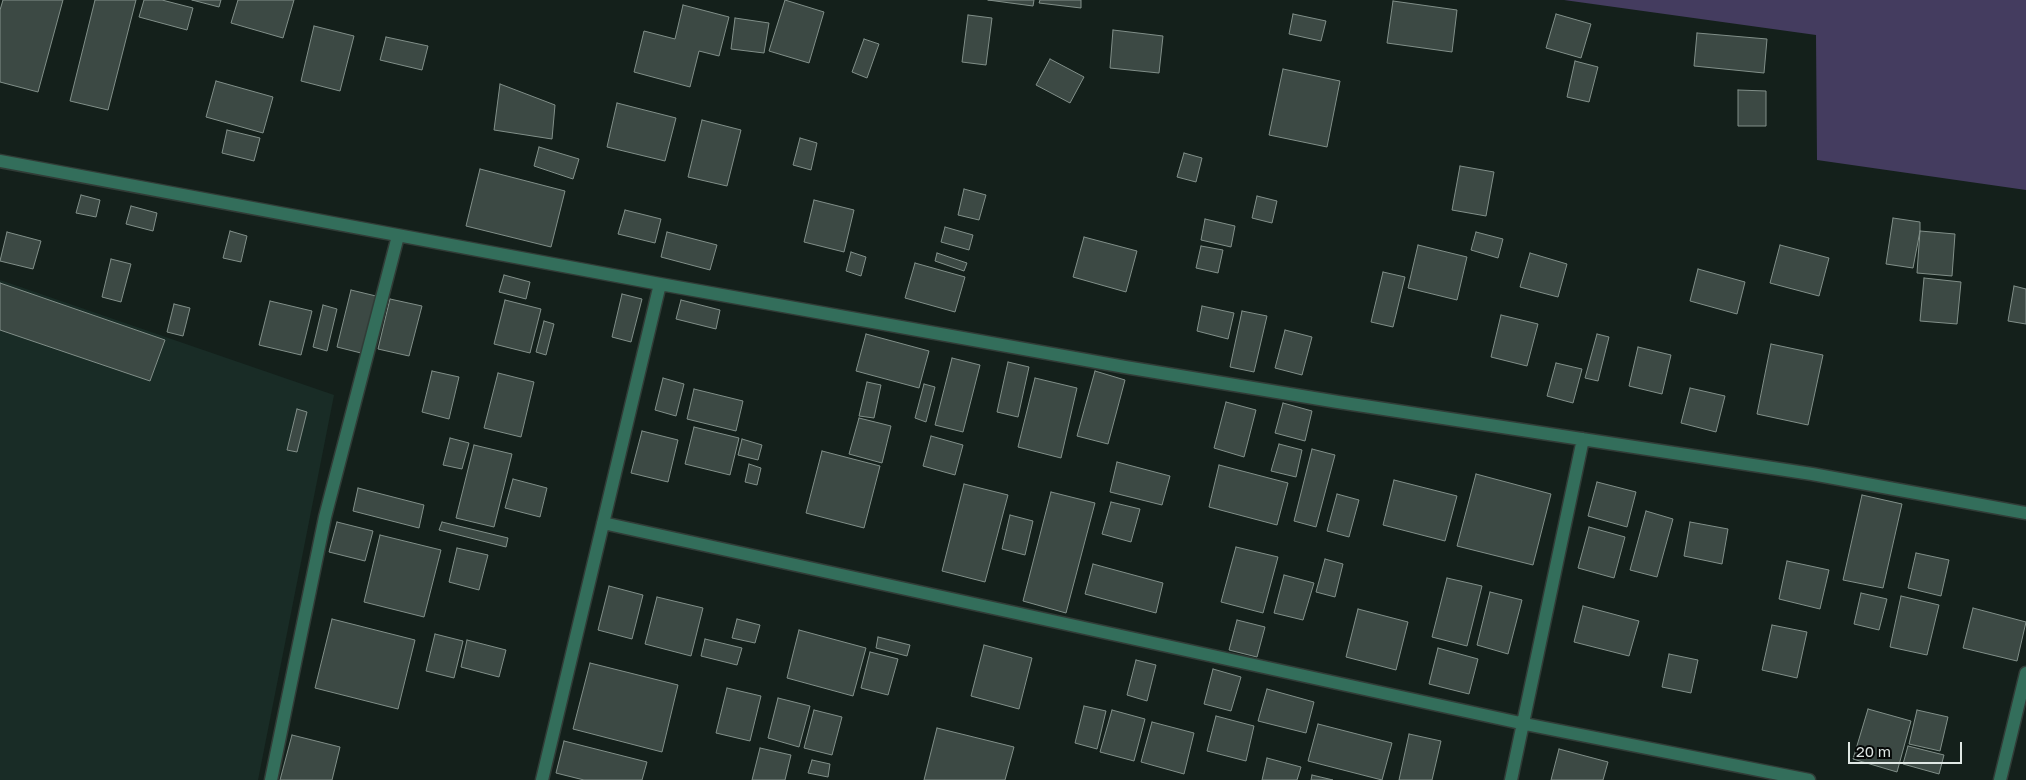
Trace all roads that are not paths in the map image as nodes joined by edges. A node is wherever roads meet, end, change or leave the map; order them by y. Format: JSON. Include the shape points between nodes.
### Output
{"nodes":[{"id":1,"x":0,"y":161,"type":"edge"},
{"id":2,"x":398,"y":236,"type":"junction"},
{"id":3,"x":660,"y":284,"type":"junction"},
{"id":4,"x":1583,"y":439,"type":"junction"},
{"id":5,"x":2026,"y":513,"type":"edge"},
{"id":6,"x":603,"y":523,"type":"junction"},
{"id":7,"x":2026,"y":673,"type":"edge"},
{"id":8,"x":1525,"y":724,"type":"junction"},
{"id":9,"x":271,"y":780,"type":"edge"},
{"id":10,"x":542,"y":780,"type":"edge"},
{"id":11,"x":1511,"y":780,"type":"edge"},
{"id":12,"x":1809,"y":780,"type":"edge"},
{"id":13,"x":2000,"y":780,"type":"edge"}],
"edges":[{"from":1,"to":2,"type":"street"},
{"from":2,"to":3,"type":"street"},
{"from":2,"to":9,"type":"street","via":[[325,517]]},
{"from":3,"to":4,"type":"street","via":[[1115,365]]},
{"from":3,"to":6,"type":"street"},
{"from":4,"to":5,"type":"street","via":[[1812,474]]},
{"from":4,"to":8,"type":"street"},
{"from":6,"to":8,"type":"street"},
{"from":6,"to":10,"type":"street"},
{"from":7,"to":13,"type":"street"},
{"from":8,"to":11,"type":"street"},
{"from":8,"to":12,"type":"street"}]}
